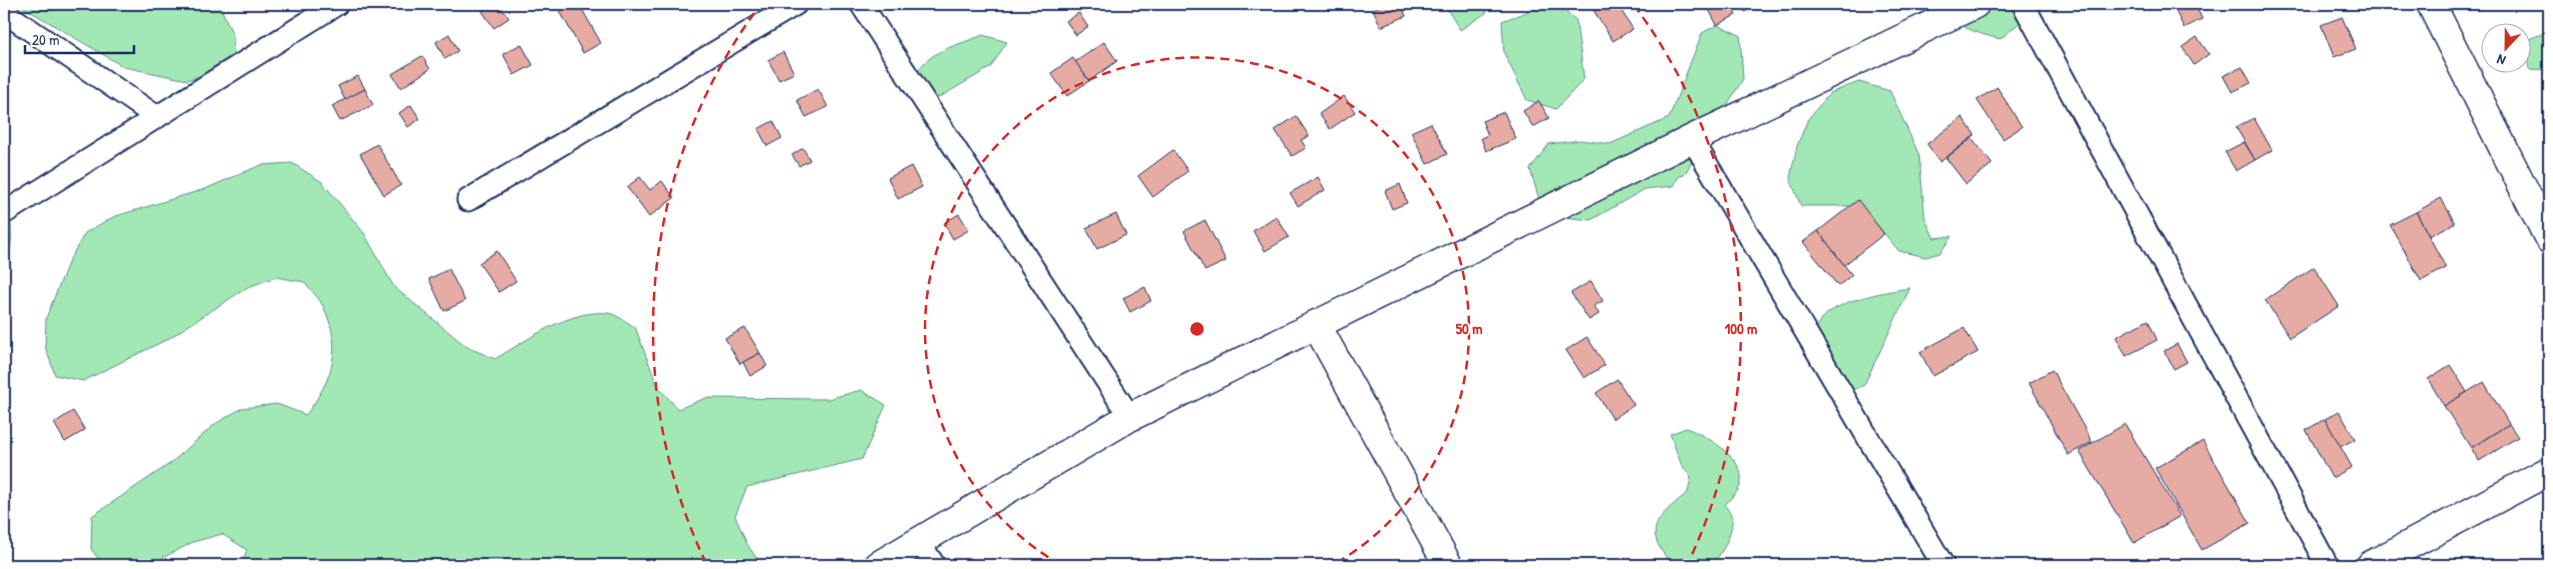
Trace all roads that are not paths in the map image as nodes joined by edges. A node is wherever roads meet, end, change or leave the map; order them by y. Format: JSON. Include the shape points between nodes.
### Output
{"nodes":[{"id":1,"x":337,"y":4,"type":"edge"},
{"id":2,"x":796,"y":4,"type":"edge"},
{"id":3,"x":861,"y":4,"type":"edge"},
{"id":4,"x":1974,"y":4,"type":"edge"},
{"id":5,"x":2023,"y":4,"type":"edge"},
{"id":6,"x":2431,"y":4,"type":"edge"},
{"id":7,"x":4,"y":12,"type":"edge"},
{"id":8,"x":157,"y":117,"type":"junction"},
{"id":9,"x":1692,"y":139,"type":"junction"},
{"id":10,"x":468,"y":200,"type":"dead end"},
{"id":11,"x":4,"y":213,"type":"edge"},
{"id":12,"x":2549,"y":239,"type":"edge"},
{"id":13,"x":1316,"y":324,"type":"junction"},
{"id":14,"x":1130,"y":417,"type":"junction"},
{"id":15,"x":2549,"y":471,"type":"edge"},
{"id":16,"x":919,"y":542,"type":"junction"},
{"id":17,"x":878,"y":565,"type":"edge"},
{"id":18,"x":934,"y":565,"type":"edge"},
{"id":19,"x":1448,"y":565,"type":"edge"},
{"id":20,"x":1943,"y":565,"type":"edge"},
{"id":21,"x":2327,"y":565,"type":"edge"},
{"id":22,"x":2371,"y":565,"type":"edge"}],
"edges":[{"from":1,"to":8,"type":"lane"},
{"from":2,"to":10,"type":"lane"},
{"from":3,"to":14,"type":"lane"},
{"from":4,"to":9,"type":"street"},
{"from":5,"to":21,"type":"lane"},
{"from":6,"to":12,"type":"street"},
{"from":7,"to":8,"type":"lane"},
{"from":8,"to":11,"type":"lane"},
{"from":9,"to":13,"type":"street"},
{"from":9,"to":20,"type":"lane"},
{"from":13,"to":14,"type":"street"},
{"from":13,"to":19,"type":"street"},
{"from":14,"to":16,"type":"street"},
{"from":15,"to":22,"type":"street"},
{"from":16,"to":17,"type":"street"},
{"from":16,"to":18,"type":"lane"}]}
